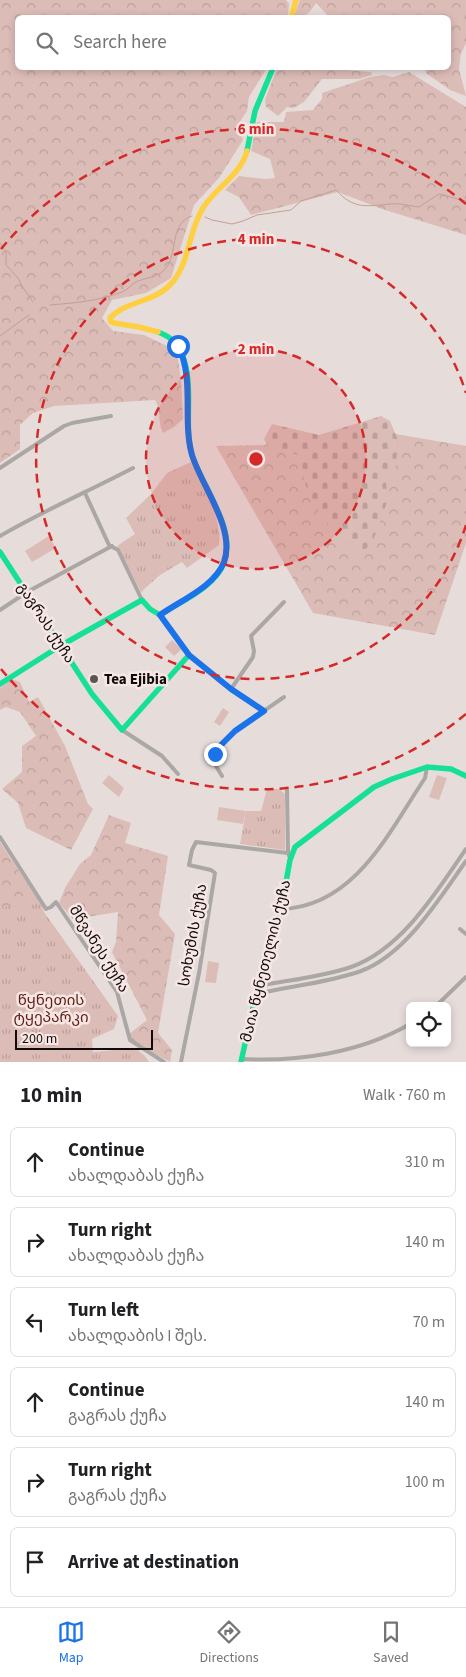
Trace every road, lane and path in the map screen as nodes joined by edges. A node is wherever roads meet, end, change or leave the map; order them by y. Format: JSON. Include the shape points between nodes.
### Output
{"nodes":[{"id":1,"x":296,"y":0,"type":"edge"},
{"id":2,"x":292,"y":15,"type":"edge"},
{"id":3,"x":272,"y":70,"type":"edge"},
{"id":4,"x":111,"y":416,"type":"dead end"},
{"id":5,"x":0,"y":468,"type":"edge"},
{"id":6,"x":133,"y":468,"type":"dead end"},
{"id":7,"x":85,"y":493,"type":"junction"},
{"id":8,"x":0,"y":536,"type":"edge"},
{"id":9,"x":112,"y":546,"type":"junction"},
{"id":10,"x":0,"y":552,"type":"edge"},
{"id":11,"x":27,"y":592,"type":"junction"},
{"id":12,"x":142,"y":600,"type":"junction"},
{"id":13,"x":284,"y":602,"type":"dead end"},
{"id":14,"x":0,"y":610,"type":"edge"},
{"id":15,"x":160,"y":615,"type":"junction"},
{"id":16,"x":60,"y":646,"type":"junction"},
{"id":17,"x":189,"y":655,"type":"junction"},
{"id":18,"x":0,"y":684,"type":"edge"},
{"id":19,"x":231,"y":689,"type":"junction"},
{"id":20,"x":284,"y":696,"type":"dead end"},
{"id":21,"x":264,"y":711,"type":"junction"},
{"id":22,"x":122,"y":730,"type":"junction"},
{"id":23,"x":427,"y":767,"type":"junction"},
{"id":24,"x":178,"y":774,"type":"dead end"},
{"id":25,"x":222,"y":776,"type":"dead end"},
{"id":26,"x":466,"y":776,"type":"edge"},
{"id":27,"x":287,"y":789,"type":"dead end"},
{"id":28,"x":0,"y":837,"type":"edge"},
{"id":29,"x":466,"y":848,"type":"edge"},
{"id":30,"x":288,"y":853,"type":"junction"},
{"id":31,"x":290,"y":860,"type":"junction"},
{"id":32,"x":466,"y":862,"type":"edge"},
{"id":33,"x":282,"y":908,"type":"junction"},
{"id":34,"x":406,"y":928,"type":"junction"},
{"id":35,"x":460,"y":929,"type":"dead end"},
{"id":36,"x":412,"y":933,"type":"junction"},
{"id":37,"x":466,"y":934,"type":"edge"},
{"id":38,"x":305,"y":977,"type":"junction"},
{"id":39,"x":466,"y":977,"type":"edge"},
{"id":40,"x":288,"y":980,"type":"junction"},
{"id":41,"x":306,"y":983,"type":"junction"},
{"id":42,"x":258,"y":986,"type":"junction"},
{"id":43,"x":290,"y":987,"type":"junction"},
{"id":44,"x":256,"y":994,"type":"junction"},
{"id":45,"x":440,"y":1002,"type":"edge"},
{"id":46,"x":406,"y":1026,"type":"edge"},
{"id":47,"x":241,"y":1060,"type":"edge"},
{"id":48,"x":164,"y":1062,"type":"edge"},
{"id":49,"x":181,"y":1062,"type":"edge"}],
"edges":[{"from":1,"to":2,"type":"street"},
{"from":3,"to":15,"type":"street","via":[[253,118],[248,150],[242,164],[204,204],[176,276],[155,294],[115,312],[110,318],[114,323],[160,332],[178,346],[186,382],[192,455],[223,526],[226,550],[224,563],[217,573],[204,587]]},
{"from":4,"to":5,"type":"street","via":[[72,422]]},
{"from":6,"to":7,"type":"street"},
{"from":7,"to":8,"type":"street"},
{"from":7,"to":9,"type":"street"},
{"from":9,"to":11,"type":"street"},
{"from":9,"to":12,"type":"street","via":[[122,558]]},
{"from":10,"to":11,"type":"street","name":"გაგრას ქუჩა"},
{"from":11,"to":14,"type":"street"},
{"from":11,"to":16,"type":"street","name":"გაგრას ქუჩა"},
{"from":12,"to":15,"type":"street"},
{"from":12,"to":16,"type":"street"},
{"from":13,"to":19,"type":"street","via":[[251,636],[253,657]]},
{"from":15,"to":17,"type":"street"},
{"from":16,"to":18,"type":"street"},
{"from":16,"to":22,"type":"street","name":"გაგრას ქუჩა"},
{"from":17,"to":19,"type":"street"},
{"from":17,"to":22,"type":"street"},
{"from":19,"to":21,"type":"street"},
{"from":20,"to":21,"type":"street"},
{"from":21,"to":25,"type":"street","via":[[235,731],[216,750],[213,761]]},
{"from":22,"to":24,"type":"street","via":[[162,756]]},
{"from":23,"to":26,"type":"street","name":"მაია წყნეთელის ქუჩა","via":[[451,769]]},
{"from":23,"to":31,"type":"street","name":"მაია წყნეთელის ქუჩა","via":[[374,787],[295,848]]},
{"from":23,"to":33,"type":"street","via":[[425,778],[378,849],[356,875],[321,901],[299,908]]},
{"from":27,"to":30,"type":"street"},
{"from":28,"to":48,"type":"street","name":"მწვანეს ქუჩა","via":[[46,909],[56,902],[117,992],[130,1040]]},
{"from":29,"to":34,"type":"street"},
{"from":30,"to":31,"type":"street"},
{"from":30,"to":49,"type":"street","name":"სოხუმის ქუჩა","via":[[196,842],[189,865],[215,873]]},
{"from":31,"to":33,"type":"street","name":"მაია წყნეთელის ქუჩა"},
{"from":32,"to":36,"type":"street"},
{"from":33,"to":42,"type":"street","name":"მაია წყნეთელის ქუჩა"},
{"from":34,"to":36,"type":"street"},
{"from":34,"to":38,"type":"street","via":[[367,960],[352,967]]},
{"from":35,"to":37,"type":"street"},
{"from":36,"to":41,"type":"street","via":[[384,959],[362,970]]},
{"from":38,"to":40,"type":"street"},
{"from":38,"to":41,"type":"street"},
{"from":39,"to":45,"type":"street"},
{"from":40,"to":42,"type":"street"},
{"from":40,"to":43,"type":"street"},
{"from":41,"to":43,"type":"street"},
{"from":42,"to":44,"type":"street","name":"მაია წყნეთელის ქუჩა"},
{"from":43,"to":44,"type":"street"},
{"from":44,"to":47,"type":"street","name":"მაია წყნეთელის ქუჩა"},
{"from":46,"to":47,"type":"street","via":[[361,1046],[343,1050],[273,1060]]}]}
